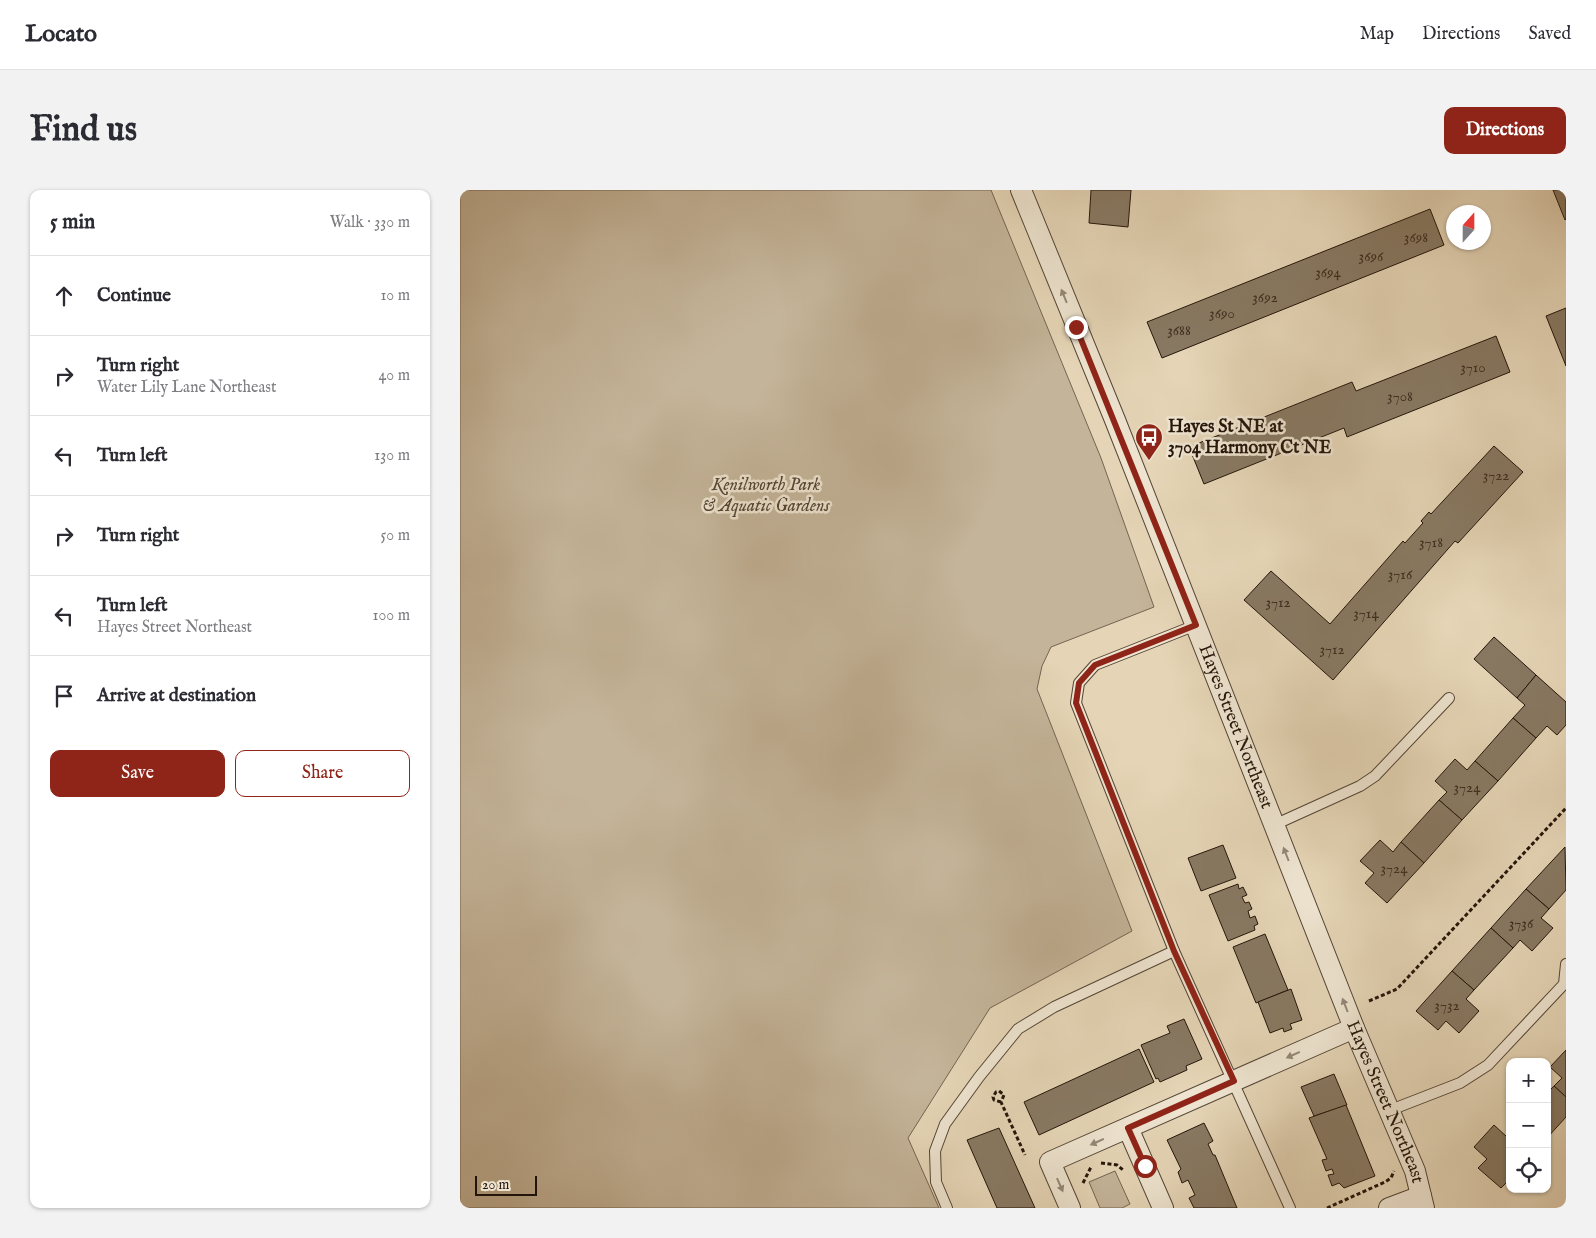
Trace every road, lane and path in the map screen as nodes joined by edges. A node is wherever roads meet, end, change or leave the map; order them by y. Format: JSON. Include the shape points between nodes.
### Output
{"nodes":[{"id":1,"x":1021,"y":190,"type":"edge"},
{"id":2,"x":1196,"y":625,"type":"junction"},
{"id":3,"x":1449,"y":698,"type":"dead end"},
{"id":4,"x":1566,"y":808,"type":"edge"},
{"id":5,"x":1274,"y":825,"type":"junction"},
{"id":6,"x":1174,"y":951,"type":"junction"},
{"id":7,"x":1566,"y":964,"type":"edge"},
{"id":8,"x":1369,"y":1001,"type":"dead end"},
{"id":9,"x":1354,"y":1028,"type":"junction"},
{"id":10,"x":1234,"y":1081,"type":"junction"},
{"id":11,"x":1001,"y":1102,"type":"dead end"},
{"id":12,"x":1388,"y":1111,"type":"junction"},
{"id":13,"x":1128,"y":1128,"type":"junction"},
{"id":14,"x":1025,"y":1155,"type":"dead end"},
{"id":15,"x":1394,"y":1170,"type":"dead end"},
{"id":16,"x":1128,"y":1175,"type":"dead end"},
{"id":17,"x":1083,"y":1180,"type":"dead end"},
{"id":18,"x":1422,"y":1202,"type":"edge"},
{"id":19,"x":947,"y":1208,"type":"edge"},
{"id":20,"x":1070,"y":1208,"type":"edge"},
{"id":21,"x":1164,"y":1208,"type":"edge"},
{"id":22,"x":1290,"y":1208,"type":"edge"},
{"id":23,"x":1327,"y":1208,"type":"edge"},
{"id":24,"x":1390,"y":1208,"type":"edge"}],
"edges":[{"from":2,"to":1,"type":"street","name":"Hayes Street Northeast","one_way":true},
{"from":2,"to":5,"type":"street","name":"Hayes Street Northeast"},
{"from":2,"to":6,"type":"lane","via":[[1095,665],[1079,683],[1076,692],[1076,703]]},
{"from":3,"to":5,"type":"lane","via":[[1375,776]]},
{"from":4,"to":8,"type":"path","via":[[1397,989]]},
{"from":9,"to":5,"type":"street","name":"Hayes Street Northeast","one_way":true},
{"from":6,"to":10,"type":"lane"},
{"from":6,"to":19,"type":"lane","via":[[1054,1007],[1018,1029],[945,1124],[935,1151],[936,1182]]},
{"from":7,"to":12,"type":"lane","via":[[1564,984],[1488,1065],[1460,1083]]},
{"from":9,"to":10,"type":"street","one_way":true},
{"from":9,"to":12,"type":"street","name":"Hayes Street Northeast"},
{"from":10,"to":13,"type":"street"},
{"from":10,"to":22,"type":"lane"},
{"from":11,"to":14,"type":"path"},
{"from":12,"to":18,"type":"street","name":"Hayes Street Northeast","via":[[1415,1171]]},
{"from":13,"to":20,"type":"street","one_way":true,"via":[[1050,1162]]},
{"from":13,"to":21,"type":"street"},
{"from":15,"to":23,"type":"path","via":[[1385,1182]]},
{"from":16,"to":17,"type":"path","via":[[1117,1165],[1104,1162],[1091,1167]]},
{"from":18,"to":24,"type":"street"}]}
